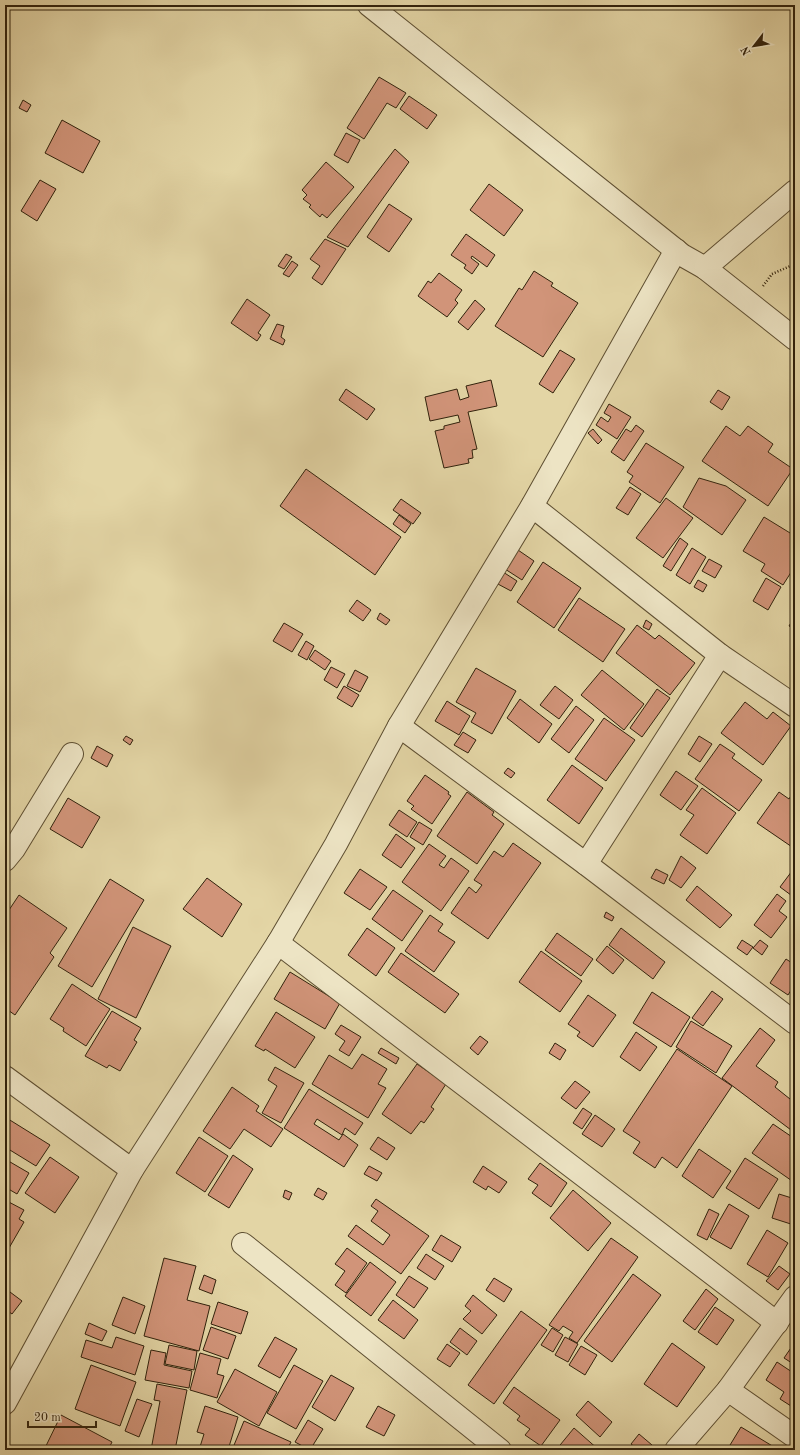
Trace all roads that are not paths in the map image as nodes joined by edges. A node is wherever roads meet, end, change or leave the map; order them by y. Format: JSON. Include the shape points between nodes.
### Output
{"nodes":[{"id":1,"x":369,"y":5,"type":"edge"},
{"id":2,"x":795,"y":191,"type":"edge"},
{"id":3,"x":676,"y":250,"type":"junction"},
{"id":4,"x":705,"y":268,"type":"junction"},
{"id":5,"x":795,"y":339,"type":"edge"},
{"id":6,"x":532,"y":506,"type":"junction"},
{"id":7,"x":720,"y":655,"type":"junction"},
{"id":8,"x":795,"y":706,"type":"edge"},
{"id":9,"x":399,"y":726,"type":"junction"},
{"id":10,"x":72,"y":754,"type":"dead end"},
{"id":11,"x":5,"y":860,"type":"edge"},
{"id":12,"x":586,"y":864,"type":"junction"},
{"id":13,"x":278,"y":943,"type":"junction"},
{"id":14,"x":795,"y":1023,"type":"edge"},
{"id":15,"x":5,"y":1077,"type":"edge"},
{"id":16,"x":132,"y":1170,"type":"junction"},
{"id":17,"x":243,"y":1244,"type":"dead end"},
{"id":18,"x":795,"y":1297,"type":"edge"},
{"id":19,"x":777,"y":1323,"type":"junction"},
{"id":20,"x":728,"y":1390,"type":"junction"},
{"id":21,"x":5,"y":1403,"type":"edge"},
{"id":22,"x":795,"y":1437,"type":"edge"},
{"id":23,"x":500,"y":1450,"type":"edge"},
{"id":24,"x":676,"y":1450,"type":"edge"}],
"edges":[{"from":1,"to":3,"type":"street"},
{"from":2,"to":4,"type":"street"},
{"from":3,"to":4,"type":"street"},
{"from":3,"to":6,"type":"street"},
{"from":4,"to":5,"type":"street"},
{"from":6,"to":7,"type":"street"},
{"from":6,"to":9,"type":"street"},
{"from":7,"to":8,"type":"street"},
{"from":7,"to":12,"type":"street"},
{"from":9,"to":12,"type":"street"},
{"from":9,"to":13,"type":"street","via":[[336,844]]},
{"from":10,"to":11,"type":"street"},
{"from":12,"to":14,"type":"street"},
{"from":13,"to":16,"type":"street"},
{"from":13,"to":19,"type":"street"},
{"from":15,"to":16,"type":"street"},
{"from":16,"to":21,"type":"street"},
{"from":17,"to":23,"type":"street"},
{"from":18,"to":19,"type":"street"},
{"from":19,"to":20,"type":"street"},
{"from":20,"to":22,"type":"street"},
{"from":20,"to":24,"type":"street"}]}
